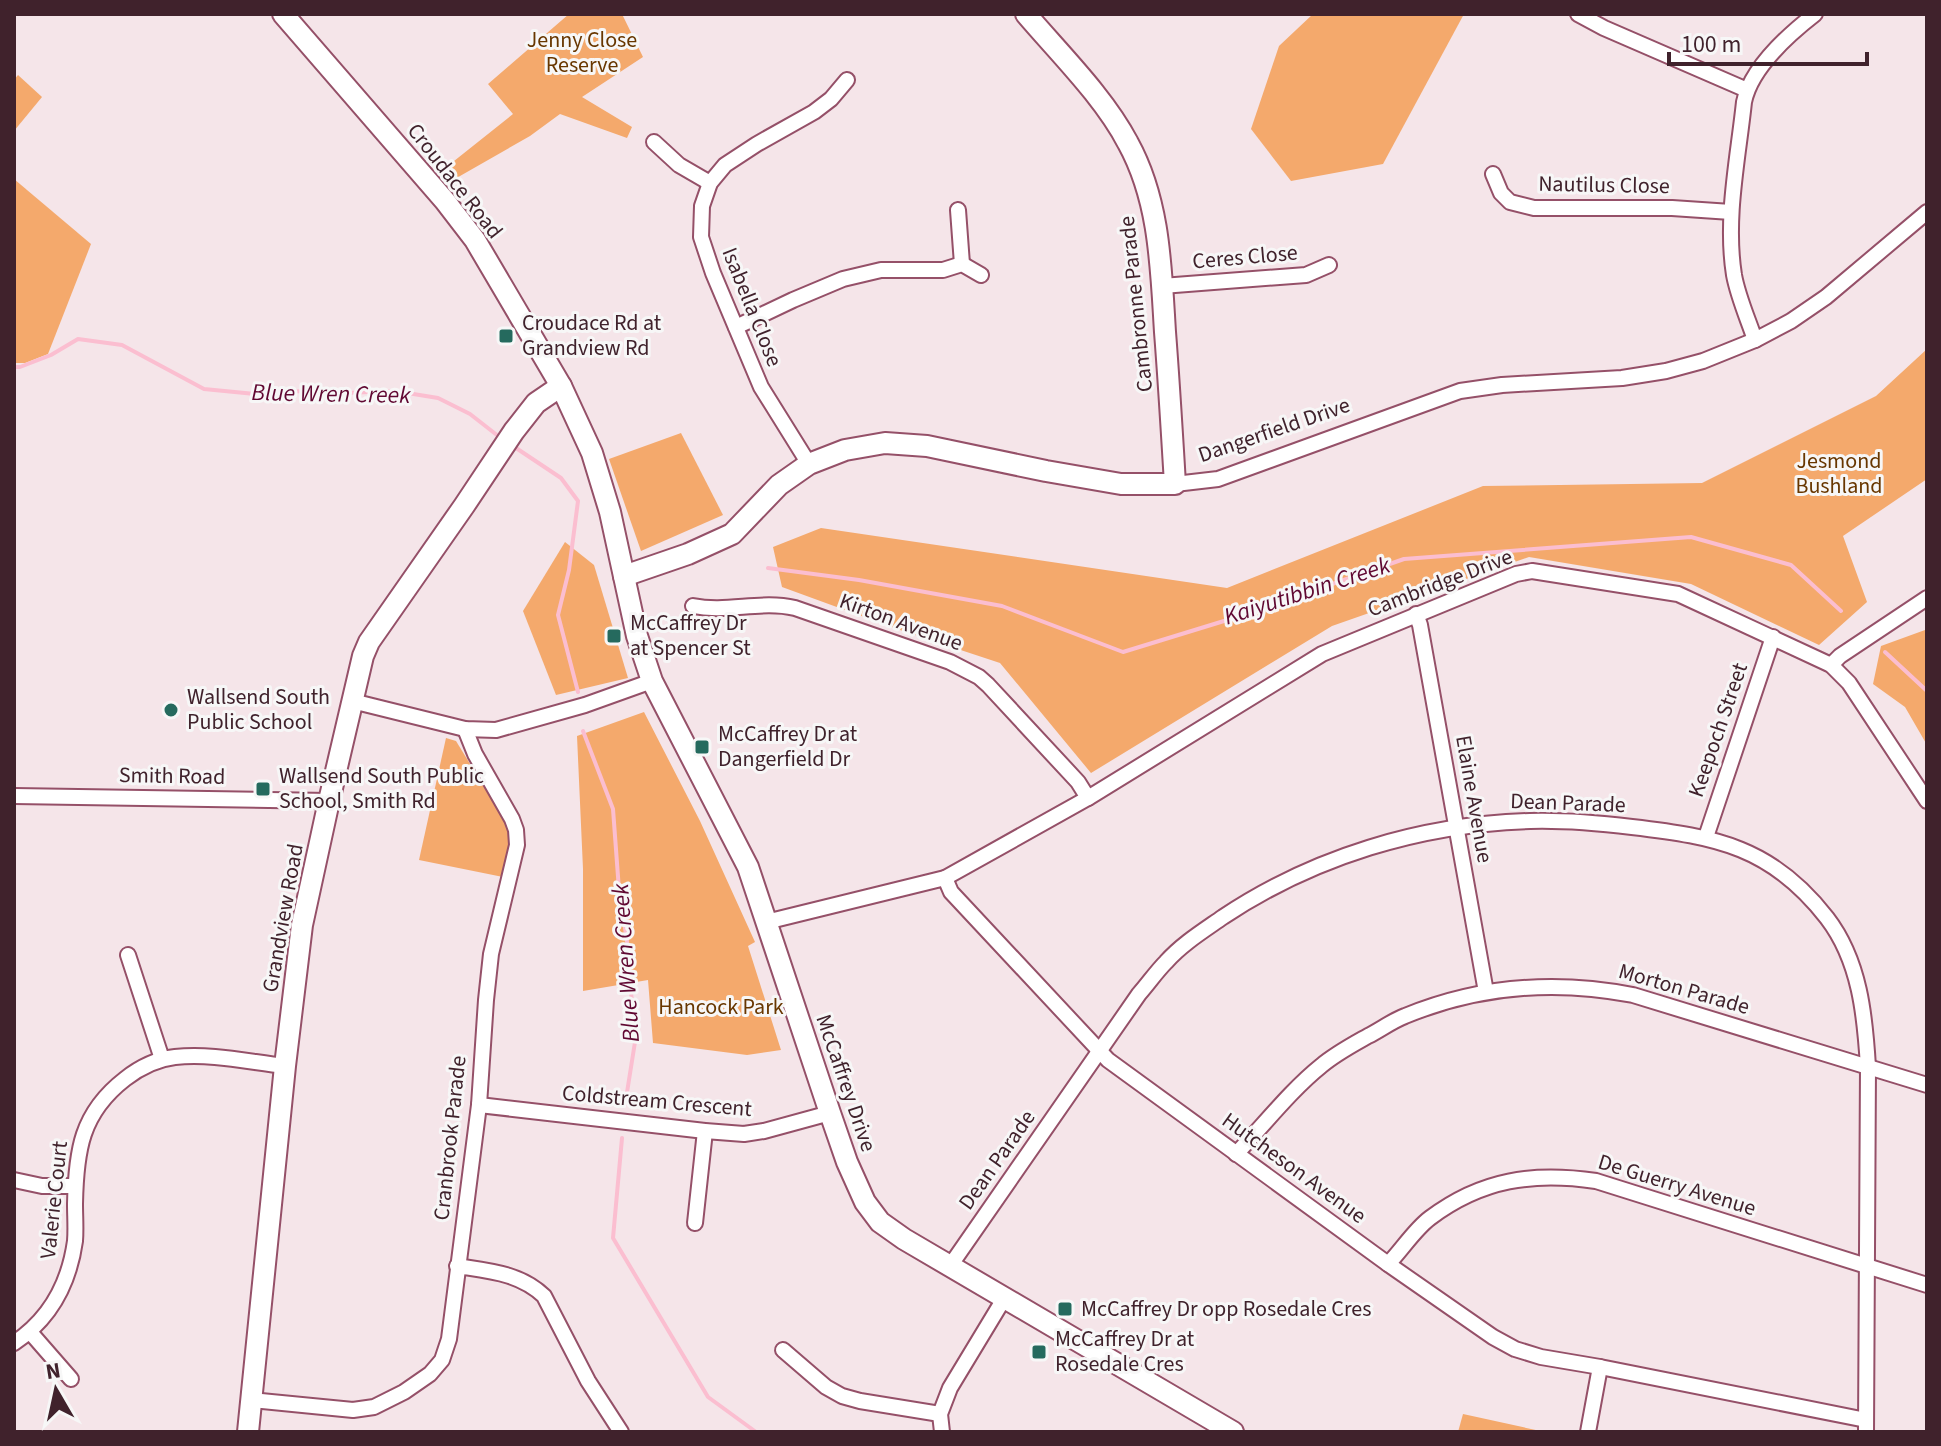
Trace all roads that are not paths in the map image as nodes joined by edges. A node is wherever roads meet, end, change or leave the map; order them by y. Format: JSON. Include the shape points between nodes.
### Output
{"nodes":[{"id":1,"x":283,"y":14,"type":"edge"},
{"id":2,"x":1026,"y":14,"type":"edge"},
{"id":3,"x":1578,"y":14,"type":"edge"},
{"id":4,"x":1815,"y":14,"type":"edge"},
{"id":5,"x":847,"y":80,"type":"dead end"},
{"id":6,"x":1747,"y":90,"type":"junction"},
{"id":7,"x":654,"y":142,"type":"dead end"},
{"id":8,"x":1493,"y":174,"type":"dead end"},
{"id":9,"x":710,"y":183,"type":"junction"},
{"id":10,"x":958,"y":210,"type":"dead end"},
{"id":11,"x":1731,"y":212,"type":"junction"},
{"id":12,"x":1927,"y":212,"type":"edge"},
{"id":13,"x":962,"y":264,"type":"junction"},
{"id":14,"x":1329,"y":265,"type":"dead end"},
{"id":15,"x":981,"y":275,"type":"dead end"},
{"id":16,"x":1162,"y":286,"type":"junction"},
{"id":17,"x":736,"y":327,"type":"junction"},
{"id":18,"x":1755,"y":340,"type":"junction"},
{"id":19,"x":561,"y":386,"type":"junction"},
{"id":20,"x":809,"y":464,"type":"junction"},
{"id":21,"x":1175,"y":484,"type":"junction"},
{"id":22,"x":624,"y":576,"type":"junction"},
{"id":23,"x":1927,"y":598,"type":"edge"},
{"id":24,"x":693,"y":606,"type":"dead end"},
{"id":25,"x":1416,"y":614,"type":"junction"},
{"id":26,"x":1773,"y":637,"type":"junction"},
{"id":27,"x":1831,"y":665,"type":"junction"},
{"id":28,"x":652,"y":681,"type":"junction"},
{"id":29,"x":352,"y":701,"type":"junction"},
{"id":30,"x":465,"y":729,"type":"junction"},
{"id":31,"x":14,"y":796,"type":"edge"},
{"id":32,"x":1088,"y":798,"type":"junction"},
{"id":33,"x":329,"y":801,"type":"junction"},
{"id":34,"x":1927,"y":801,"type":"edge"},
{"id":35,"x":1457,"y":828,"type":"junction"},
{"id":36,"x":1706,"y":837,"type":"junction"},
{"id":37,"x":945,"y":878,"type":"junction"},
{"id":38,"x":766,"y":922,"type":"junction"},
{"id":39,"x":128,"y":955,"type":"dead end"},
{"id":40,"x":1486,"y":992,"type":"junction"},
{"id":41,"x":1099,"y":1052,"type":"junction"},
{"id":42,"x":162,"y":1059,"type":"junction"},
{"id":43,"x":285,"y":1066,"type":"junction"},
{"id":44,"x":1868,"y":1067,"type":"junction"},
{"id":45,"x":1927,"y":1085,"type":"edge"},
{"id":46,"x":479,"y":1105,"type":"junction"},
{"id":47,"x":830,"y":1113,"type":"junction"},
{"id":48,"x":705,"y":1131,"type":"junction"},
{"id":49,"x":1236,"y":1154,"type":"junction"},
{"id":50,"x":14,"y":1180,"type":"edge"},
{"id":51,"x":75,"y":1186,"type":"junction"},
{"id":52,"x":695,"y":1223,"type":"dead end"},
{"id":53,"x":1388,"y":1264,"type":"junction"},
{"id":54,"x":457,"y":1266,"type":"junction"},
{"id":55,"x":950,"y":1266,"type":"junction"},
{"id":56,"x":1867,"y":1266,"type":"junction"},
{"id":57,"x":1927,"y":1285,"type":"edge"},
{"id":58,"x":1005,"y":1297,"type":"junction"},
{"id":59,"x":30,"y":1332,"type":"junction"},
{"id":60,"x":14,"y":1343,"type":"edge"},
{"id":61,"x":783,"y":1350,"type":"dead end"},
{"id":62,"x":1600,"y":1367,"type":"junction"},
{"id":63,"x":71,"y":1379,"type":"dead end"},
{"id":64,"x":252,"y":1400,"type":"junction"},
{"id":65,"x":940,"y":1414,"type":"junction"},
{"id":66,"x":1866,"y":1426,"type":"edge"},
{"id":67,"x":248,"y":1432,"type":"edge"},
{"id":68,"x":621,"y":1432,"type":"edge"},
{"id":69,"x":942,"y":1432,"type":"edge"},
{"id":70,"x":1233,"y":1432,"type":"edge"},
{"id":71,"x":1588,"y":1432,"type":"edge"}],
"edges":[{"from":1,"to":19,"type":"street","name":"Croudace Road","via":[[475,240]]},
{"from":2,"to":16,"type":"street","name":"Cambronne Parade","via":[[1129,143],[1156,220]]},
{"from":3,"to":6,"type":"street"},
{"from":4,"to":6,"type":"street","via":[[1792,32]]},
{"from":5,"to":9,"type":"street","via":[[814,112],[725,165]]},
{"from":6,"to":11,"type":"street"},
{"from":7,"to":9,"type":"street"},
{"from":8,"to":11,"type":"street","name":"Nautilus Close","via":[[1510,202],[1534,208]]},
{"from":9,"to":17,"type":"street","name":"Isabella Close","via":[[702,206],[701,237]]},
{"from":10,"to":13,"type":"street"},
{"from":11,"to":18,"type":"street","via":[[1735,278]]},
{"from":12,"to":18,"type":"street","name":"Dangerfield Drive","via":[[1826,297]]},
{"from":13,"to":15,"type":"street"},
{"from":13,"to":17,"type":"street","via":[[943,270],[881,270],[843,279]]},
{"from":14,"to":16,"type":"street","name":"Ceres Close","via":[[1306,275]]},
{"from":16,"to":21,"type":"street","name":"Cambronne Parade"},
{"from":17,"to":20,"type":"street","name":"Isabella Close","via":[[761,387]]},
{"from":18,"to":21,"type":"street","name":"Dangerfield Drive","via":[[1666,371],[1460,391],[1218,479]]},
{"from":19,"to":22,"type":"street","name":"Croudace Road","via":[[592,453]]},
{"from":19,"to":29,"type":"street","name":"Grandview Road","via":[[536,403],[514,431],[369,642]]},
{"from":20,"to":21,"type":"street","name":"Dangerfield Drive","via":[[885,443],[927,446],[1121,484]]},
{"from":20,"to":22,"type":"street","name":"Dangerfield Drive","via":[[779,485],[732,534]]},
{"from":22,"to":28,"type":"street","name":"McCaffrey Drive"},
{"from":23,"to":27,"type":"street"},
{"from":24,"to":32,"type":"street","name":"Kirton Avenue","via":[[783,605],[967,670],[988,685]]},
{"from":25,"to":26,"type":"street","name":"Cambridge Drive","via":[[1532,571],[1678,594]]},
{"from":25,"to":32,"type":"street","name":"Cambridge Drive","via":[[1322,654]]},
{"from":25,"to":35,"type":"street","name":"Elaine Avenue"},
{"from":26,"to":27,"type":"street","name":"Cambridge Drive"},
{"from":26,"to":36,"type":"street","name":"Keepoch Street"},
{"from":27,"to":34,"type":"street","name":"Cambridge Drive","via":[[1849,683]]},
{"from":28,"to":30,"type":"street","via":[[527,723]]},
{"from":28,"to":38,"type":"street","name":"McCaffrey Drive","via":[[748,867]]},
{"from":29,"to":30,"type":"street"},
{"from":29,"to":33,"type":"street","name":"Grandview Road"},
{"from":30,"to":46,"type":"street","name":"Cranbrook Parade","via":[[512,819],[517,845],[491,954]]},
{"from":31,"to":33,"type":"street","name":"Smith Road"},
{"from":32,"to":37,"type":"street","name":"Cambridge Drive"},
{"from":33,"to":43,"type":"street","name":"Grandview Road","via":[[302,925]]},
{"from":35,"to":36,"type":"street","name":"Dean Parade","via":[[1532,820]]},
{"from":35,"to":40,"type":"street","name":"Elaine Avenue"},
{"from":35,"to":41,"type":"street","name":"Dean Parade","via":[[1383,843],[1247,901],[1165,962]]},
{"from":36,"to":44,"type":"street","name":"Dean Parade","via":[[1780,870],[1829,920],[1856,977]]},
{"from":37,"to":38,"type":"street"},
{"from":37,"to":41,"type":"street","name":"Hutcheson Avenue","via":[[951,892]]},
{"from":38,"to":47,"type":"street","name":"McCaffrey Drive"},
{"from":39,"to":42,"type":"street"},
{"from":40,"to":44,"type":"street","name":"Morton Parade","via":[[1572,987],[1618,992]]},
{"from":40,"to":49,"type":"street","name":"Morton Parade","via":[[1403,1016],[1349,1047],[1321,1066]]},
{"from":41,"to":49,"type":"street","name":"Hutcheson Avenue"},
{"from":41,"to":55,"type":"street","name":"Dean Parade"},
{"from":42,"to":43,"type":"street","name":"Valerie Court","via":[[210,1057]]},
{"from":42,"to":51,"type":"street","name":"Valerie Court","via":[[136,1071],[99,1104],[80,1142]]},
{"from":43,"to":64,"type":"street","name":"Grandview Road"},
{"from":44,"to":45,"type":"street","name":"Morton Parade"},
{"from":44,"to":56,"type":"street","name":"Dean Parade"},
{"from":46,"to":48,"type":"street","name":"Coldstream Crescent"},
{"from":46,"to":54,"type":"street","name":"Cranbrook Parade"},
{"from":47,"to":48,"type":"street","name":"Coldstream Crescent","via":[[755,1133]]},
{"from":47,"to":55,"type":"street","name":"McCaffrey Drive","via":[[865,1202],[880,1222]]},
{"from":48,"to":52,"type":"street"},
{"from":49,"to":53,"type":"street","name":"Hutcheson Avenue"},
{"from":50,"to":51,"type":"street"},
{"from":51,"to":59,"type":"street","name":"Valerie Court","via":[[75,1239],[68,1275]]},
{"from":53,"to":56,"type":"street","name":"De Guerry Avenue","via":[[1428,1220],[1462,1198],[1508,1180],[1548,1177],[1596,1181]]},
{"from":53,"to":62,"type":"street","name":"Hutcheson Avenue","via":[[1515,1349]]},
{"from":54,"to":64,"type":"street","name":"Cranbrook Parade","via":[[442,1360],[404,1392],[374,1407],[353,1410]]},
{"from":54,"to":68,"type":"street","via":[[508,1275],[544,1296]]},
{"from":55,"to":58,"type":"street","name":"McCaffrey Drive"},
{"from":56,"to":57,"type":"street","name":"De Guerry Avenue"},
{"from":56,"to":66,"type":"street","name":"Dean Parade"},
{"from":58,"to":65,"type":"street"},
{"from":58,"to":70,"type":"street","name":"McCaffrey Drive"},
{"from":59,"to":60,"type":"street","name":"Valerie Court"},
{"from":59,"to":63,"type":"street"},
{"from":61,"to":65,"type":"street","via":[[842,1396]]},
{"from":62,"to":66,"type":"street","name":"Hutcheson Avenue"},
{"from":62,"to":71,"type":"street"},
{"from":64,"to":67,"type":"street","name":"Grandview Road"},
{"from":65,"to":69,"type":"street"}]}
